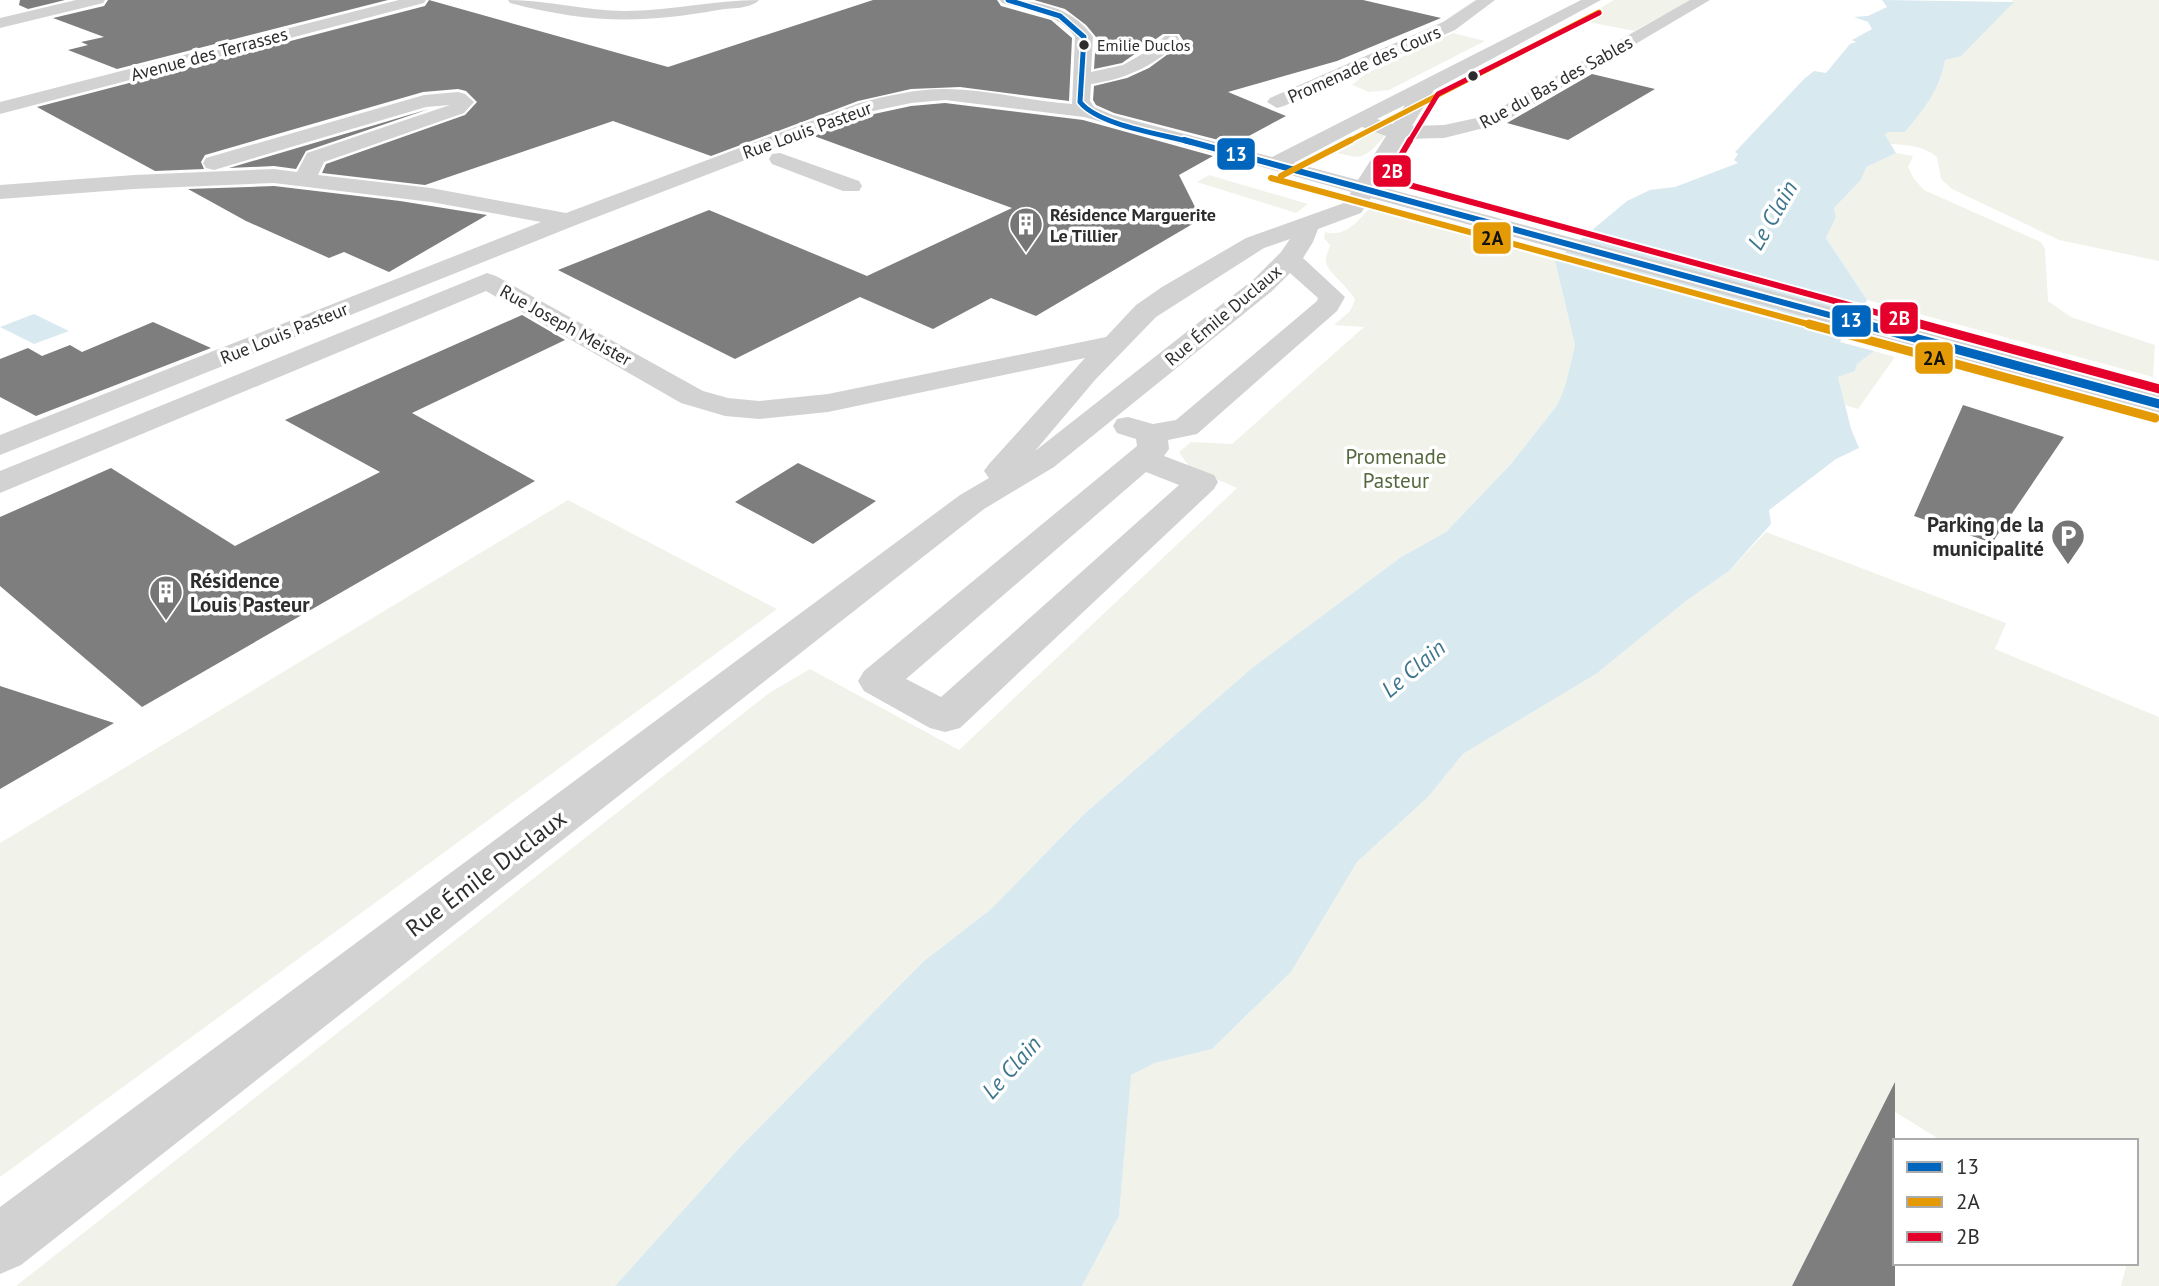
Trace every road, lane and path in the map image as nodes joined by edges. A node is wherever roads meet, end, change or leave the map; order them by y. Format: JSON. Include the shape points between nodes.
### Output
{"nodes":[{"id":1,"x":97,"y":0,"type":"edge"},
{"id":2,"x":418,"y":0,"type":"edge"},
{"id":3,"x":516,"y":0,"type":"edge"},
{"id":4,"x":751,"y":0,"type":"edge"},
{"id":5,"x":1008,"y":0,"type":"edge"},
{"id":6,"x":1593,"y":0,"type":"edge"},
{"id":7,"x":1702,"y":0,"type":"edge"},
{"id":8,"x":1487,"y":1,"type":"edge"},
{"id":9,"x":1457,"y":22,"type":"junction"},
{"id":10,"x":0,"y":23,"type":"edge"},
{"id":11,"x":1478,"y":26,"type":"dead end"},
{"id":12,"x":1497,"y":30,"type":"dead end"},
{"id":13,"x":1522,"y":35,"type":"junction"},
{"id":14,"x":1171,"y":40,"type":"dead end"},
{"id":15,"x":1081,"y":79,"type":"junction"},
{"id":16,"x":1429,"y":83,"type":"junction"},
{"id":17,"x":1277,"y":102,"type":"dead end"},
{"id":18,"x":0,"y":108,"type":"edge"},
{"id":19,"x":1087,"y":111,"type":"junction"},
{"id":20,"x":1360,"y":118,"type":"junction"},
{"id":21,"x":1400,"y":132,"type":"junction"},
{"id":22,"x":780,"y":159,"type":"dead end"},
{"id":23,"x":214,"y":163,"type":"dead end"},
{"id":24,"x":1275,"y":164,"type":"junction"},
{"id":25,"x":304,"y":180,"type":"junction"},
{"id":26,"x":850,"y":186,"type":"dead end"},
{"id":27,"x":1365,"y":188,"type":"junction"},
{"id":28,"x":0,"y":192,"type":"edge"},
{"id":29,"x":568,"y":220,"type":"junction"},
{"id":30,"x":1311,"y":223,"type":"junction"},
{"id":31,"x":1225,"y":260,"type":"junction"},
{"id":32,"x":1282,"y":266,"type":"junction"},
{"id":33,"x":1115,"y":342,"type":"junction"},
{"id":34,"x":2159,"y":404,"type":"edge"},
{"id":35,"x":1100,"y":415,"type":"junction"},
{"id":36,"x":0,"y":446,"type":"edge"},
{"id":37,"x":1147,"y":446,"type":"junction"},
{"id":38,"x":0,"y":482,"type":"edge"},
{"id":39,"x":972,"y":502,"type":"junction"},
{"id":40,"x":0,"y":1244,"type":"edge"}],
"edges":[{"from":1,"to":10,"type":"street"},
{"from":2,"to":18,"type":"street","name":"Avenue des Terrasses"},
{"from":3,"to":4,"type":"street","via":[[613,16]]},
{"from":5,"to":15,"type":"street","via":[[1080,29],[1084,37]]},
{"from":6,"to":13,"type":"street","name":"Promenade des Cours"},
{"from":7,"to":21,"type":"street","name":"Rue du Bas des Sables","via":[[1493,120],[1466,130]]},
{"from":8,"to":9,"type":"street","name":"Promenade des Cours"},
{"from":9,"to":11,"type":"street"},
{"from":9,"to":17,"type":"street","name":"Promenade des Cours"},
{"from":12,"to":13,"type":"street"},
{"from":13,"to":16,"type":"street","name":"Promenade des Cours"},
{"from":14,"to":15,"type":"street","via":[[1153,58],[1111,76]]},
{"from":15,"to":19,"type":"street","via":[[1080,102]]},
{"from":16,"to":20,"type":"street","name":"Promenade des Cours"},
{"from":16,"to":21,"type":"street"},
{"from":19,"to":24,"type":"street","name":"Rue Louis Pasteur"},
{"from":19,"to":29,"type":"street","name":"Rue Louis Pasteur","via":[[1060,111],[1008,97],[939,94],[878,104]]},
{"from":20,"to":21,"type":"street","name":"Rue du Bas des Sables","via":[[1376,128]]},
{"from":20,"to":24,"type":"street","name":"Promenade des Cours"},
{"from":21,"to":27,"type":"street"},
{"from":22,"to":26,"type":"street"},
{"from":23,"to":25,"type":"street","via":[[424,100],[458,98],[464,102],[457,109],[315,158]]},
{"from":24,"to":27,"type":"street","name":"Rue Louis Pasteur"},
{"from":25,"to":28,"type":"street","via":[[274,176]]},
{"from":25,"to":29,"type":"street","via":[[431,195]]},
{"from":27,"to":30,"type":"street","via":[[1334,201]]},
{"from":27,"to":34,"type":"street","name":"Rue Louis Pasteur"},
{"from":29,"to":36,"type":"street","name":"Rue Louis Pasteur"},
{"from":30,"to":31,"type":"street","name":"Rue Émile Duclaux","via":[[1255,243]]},
{"from":30,"to":32,"type":"street","name":"Rue Émile Duclaux"},
{"from":31,"to":32,"type":"street","via":[[1248,269]]},
{"from":31,"to":33,"type":"street","name":"Rue Émile Duclaux","via":[[1146,312]]},
{"from":32,"to":35,"type":"street","name":"Rue Émile Duclaux"},
{"from":32,"to":37,"type":"street","via":[[1325,289],[1332,297],[1328,305],[1186,427]]},
{"from":33,"to":38,"type":"street","name":"Rue Joseph Meister","via":[[828,403],[759,410],[725,407],[692,397],[487,281]]},
{"from":33,"to":39,"type":"street","name":"Rue Émile Duclaux"},
{"from":35,"to":37,"type":"street"},
{"from":35,"to":39,"type":"street","name":"Rue Émile Duclaux","via":[[1043,460]]},
{"from":37,"to":37,"type":"street","via":[[1202,482],[945,717],[878,681]]},
{"from":39,"to":40,"type":"street","name":"Rue Émile Duclaux"}]}
